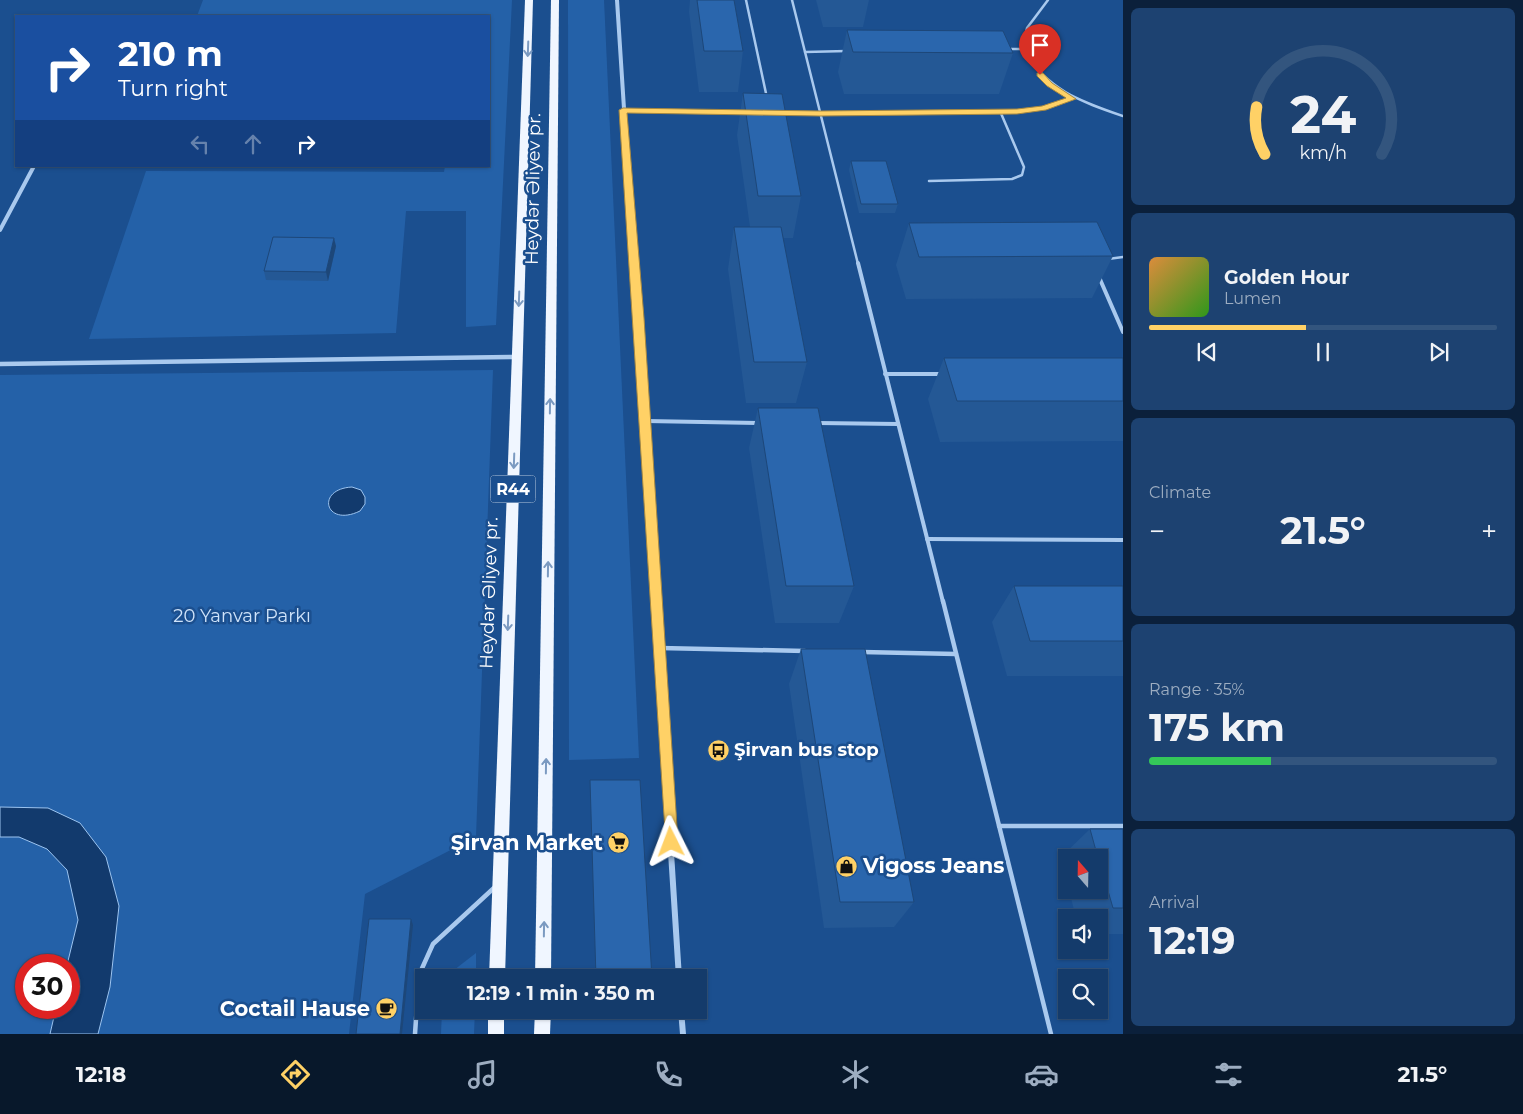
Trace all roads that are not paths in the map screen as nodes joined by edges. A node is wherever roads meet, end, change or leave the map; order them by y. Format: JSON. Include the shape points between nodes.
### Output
{"nodes":[{"id":1,"x":529,"y":0,"type":"edge"},
{"id":2,"x":555,"y":0,"type":"edge"},
{"id":3,"x":617,"y":0,"type":"edge"},
{"id":4,"x":746,"y":0,"type":"edge"},
{"id":5,"x":792,"y":0,"type":"edge"},
{"id":6,"x":1048,"y":0,"type":"edge"},
{"id":7,"x":1002,"y":49,"type":"edge"},
{"id":8,"x":1022,"y":49,"type":"junction"},
{"id":9,"x":854,"y":51,"type":"edge"},
{"id":10,"x":805,"y":52,"type":"junction"},
{"id":11,"x":1072,"y":99,"type":"junction"},
{"id":12,"x":768,"y":103,"type":"edge"},
{"id":13,"x":623,"y":110,"type":"junction"},
{"id":14,"x":750,"y":112,"type":"edge"},
{"id":15,"x":1000,"y":112,"type":"junction"},
{"id":16,"x":770,"y":113,"type":"edge"},
{"id":17,"x":820,"y":114,"type":"junction"},
{"id":18,"x":1123,"y":116,"type":"edge"},
{"id":19,"x":33,"y":167,"type":"edge"},
{"id":20,"x":930,"y":181,"type":"dead end"},
{"id":21,"x":1,"y":225,"type":"edge"},
{"id":22,"x":0,"y":230,"type":"edge"},
{"id":23,"x":1123,"y":257,"type":"edge"},
{"id":24,"x":1100,"y":262,"type":"edge"},
{"id":25,"x":1097,"y":272,"type":"edge"},
{"id":26,"x":1123,"y":332,"type":"edge"},
{"id":27,"x":517,"y":357,"type":"junction"},
{"id":28,"x":0,"y":364,"type":"edge"},
{"id":29,"x":885,"y":374,"type":"junction"},
{"id":30,"x":944,"y":374,"type":"dead end"},
{"id":31,"x":646,"y":421,"type":"junction"},
{"id":32,"x":762,"y":423,"type":"edge"},
{"id":33,"x":810,"y":423,"type":"edge"},
{"id":34,"x":898,"y":424,"type":"junction"},
{"id":35,"x":927,"y":539,"type":"junction"},
{"id":36,"x":1123,"y":540,"type":"edge"},
{"id":37,"x":660,"y":648,"type":"junction"},
{"id":38,"x":808,"y":651,"type":"edge"},
{"id":39,"x":857,"y":652,"type":"edge"},
{"id":40,"x":956,"y":654,"type":"junction"},
{"id":41,"x":999,"y":826,"type":"junction"},
{"id":42,"x":1123,"y":826,"type":"edge"},
{"id":43,"x":500,"y":882,"type":"junction"},
{"id":44,"x":497,"y":969,"type":"edge"},
{"id":45,"x":543,"y":969,"type":"edge"},
{"id":46,"x":678,"y":969,"type":"edge"},
{"id":47,"x":496,"y":1019,"type":"edge"},
{"id":48,"x":543,"y":1019,"type":"edge"},
{"id":49,"x":682,"y":1019,"type":"edge"},
{"id":50,"x":415,"y":1034,"type":"edge"},
{"id":51,"x":496,"y":1034,"type":"edge"},
{"id":52,"x":542,"y":1034,"type":"edge"},
{"id":53,"x":683,"y":1034,"type":"edge"},
{"id":54,"x":1051,"y":1034,"type":"edge"}],
"edges":[{"from":1,"to":27,"type":"main road","name":"Heydər Əliyev pr.","number":"R44","one_way":true},
{"from":45,"to":2,"type":"main road","name":"Heydər Əliyev pr.","number":"R44","one_way":true},
{"from":3,"to":13,"type":"street"},
{"from":4,"to":12,"type":"lane"},
{"from":5,"to":10,"type":"lane"},
{"from":6,"to":8,"type":"lane","via":[[1026,28]]},
{"from":7,"to":8,"type":"lane"},
{"from":8,"to":11,"type":"lane","via":[[1030,65]]},
{"from":9,"to":10,"type":"lane"},
{"from":10,"to":17,"type":"lane"},
{"from":11,"to":15,"type":"lane","via":[[1043,108]]},
{"from":11,"to":18,"type":"lane"},
{"from":13,"to":14,"type":"lane"},
{"from":13,"to":31,"type":"street"},
{"from":15,"to":17,"type":"lane"},
{"from":15,"to":20,"type":"lane","via":[[1024,168],[1022,175],[1012,179]]},
{"from":16,"to":17,"type":"lane"},
{"from":17,"to":29,"type":"lane"},
{"from":19,"to":21,"type":"street"},
{"from":21,"to":22,"type":"street"},
{"from":23,"to":24,"type":"lane"},
{"from":25,"to":26,"type":"lane"},
{"from":27,"to":28,"type":"street"},
{"from":27,"to":43,"type":"main road","name":"Heydər Əliyev pr.","number":"R44","one_way":true},
{"from":29,"to":30,"type":"lane"},
{"from":29,"to":34,"type":"lane"},
{"from":31,"to":32,"type":"lane"},
{"from":31,"to":37,"type":"street"},
{"from":33,"to":34,"type":"lane"},
{"from":34,"to":35,"type":"lane"},
{"from":35,"to":36,"type":"lane"},
{"from":35,"to":40,"type":"lane"},
{"from":37,"to":38,"type":"lane"},
{"from":37,"to":46,"type":"street"},
{"from":39,"to":40,"type":"lane"},
{"from":40,"to":41,"type":"lane"},
{"from":41,"to":42,"type":"lane"},
{"from":41,"to":54,"type":"lane"},
{"from":43,"to":44,"type":"main road","name":"Heydər Əliyev pr.","number":"R44"},
{"from":43,"to":50,"type":"lane","via":[[433,944],[419,975]]},
{"from":47,"to":51,"type":"main road"},
{"from":48,"to":52,"type":"main road"},
{"from":49,"to":53,"type":"street"}]}
